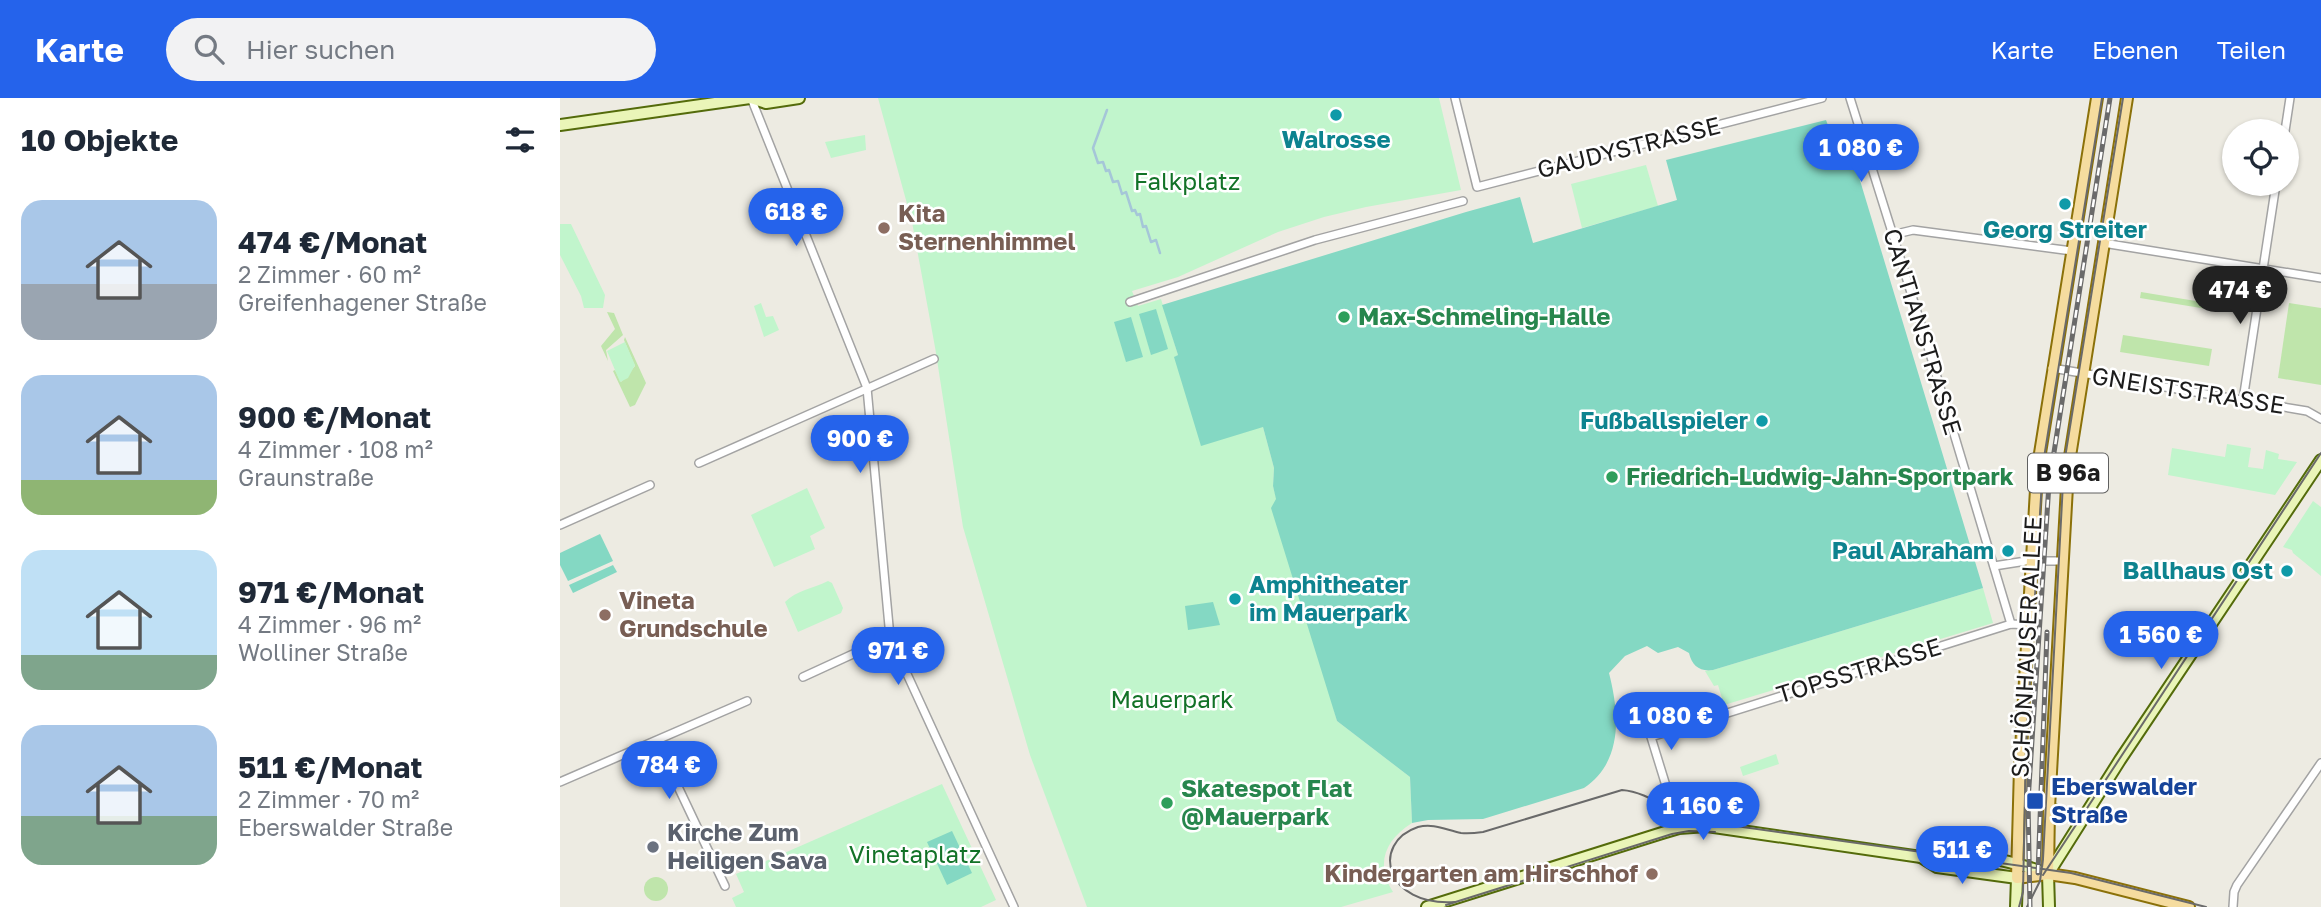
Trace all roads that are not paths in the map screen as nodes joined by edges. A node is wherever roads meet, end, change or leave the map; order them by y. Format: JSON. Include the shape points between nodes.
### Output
{"nodes":[{"id":1,"x":751,"y":98,"type":"edge"},
{"id":2,"x":799,"y":98,"type":"edge"},
{"id":3,"x":1455,"y":98,"type":"edge"},
{"id":4,"x":1822,"y":98,"type":"edge"},
{"id":5,"x":1850,"y":98,"type":"edge"},
{"id":6,"x":2097,"y":98,"type":"edge"},
{"id":7,"x":2127,"y":98,"type":"edge"},
{"id":8,"x":2290,"y":98,"type":"edge"},
{"id":9,"x":2287,"y":119,"type":"edge"},
{"id":10,"x":560,"y":125,"type":"edge"},
{"id":11,"x":2274,"y":196,"type":"edge"},
{"id":12,"x":1463,"y":201,"type":"dead end"},
{"id":13,"x":1892,"y":235,"type":"junction"},
{"id":14,"x":2103,"y":243,"type":"junction"},
{"id":15,"x":2072,"y":250,"type":"junction"},
{"id":16,"x":2263,"y":268,"type":"junction"},
{"id":17,"x":2321,"y":278,"type":"edge"},
{"id":18,"x":1130,"y":302,"type":"dead end"},
{"id":19,"x":934,"y":359,"type":"dead end"},
{"id":20,"x":2052,"y":369,"type":"junction"},
{"id":21,"x":2082,"y":373,"type":"junction"},
{"id":22,"x":867,"y":388,"type":"junction"},
{"id":23,"x":2243,"y":400,"type":"junction"},
{"id":24,"x":2321,"y":419,"type":"edge"},
{"id":25,"x":2321,"y":460,"type":"edge"},
{"id":26,"x":699,"y":463,"type":"dead end"},
{"id":27,"x":650,"y":485,"type":"dead end"},
{"id":28,"x":560,"y":525,"type":"edge"},
{"id":29,"x":2031,"y":561,"type":"junction"},
{"id":30,"x":2062,"y":561,"type":"junction"},
{"id":31,"x":1994,"y":566,"type":"junction"},
{"id":32,"x":2011,"y":624,"type":"junction"},
{"id":33,"x":2028,"y":625,"type":"junction"},
{"id":34,"x":890,"y":637,"type":"junction"},
{"id":35,"x":803,"y":677,"type":"dead end"},
{"id":36,"x":747,"y":701,"type":"dead end"},
{"id":37,"x":657,"y":741,"type":"junction"},
{"id":38,"x":666,"y":762,"type":"dead end"},
{"id":39,"x":2321,"y":763,"type":"edge"},
{"id":40,"x":672,"y":774,"type":"dead end"},
{"id":41,"x":561,"y":779,"type":"edge"},
{"id":42,"x":2049,"y":808,"type":"junction"},
{"id":43,"x":2081,"y":820,"type":"junction"},
{"id":44,"x":1679,"y":828,"type":"junction"},
{"id":45,"x":1921,"y":857,"type":"junction"},
{"id":46,"x":2017,"y":862,"type":"junction"},
{"id":47,"x":2048,"y":874,"type":"junction"},
{"id":48,"x":2017,"y":878,"type":"junction"},
{"id":49,"x":725,"y":886,"type":"dead end"},
{"id":50,"x":1014,"y":907,"type":"edge"},
{"id":51,"x":1427,"y":907,"type":"edge"},
{"id":52,"x":2016,"y":907,"type":"edge"},
{"id":53,"x":2049,"y":907,"type":"edge"},
{"id":54,"x":2189,"y":907,"type":"edge"},
{"id":55,"x":2233,"y":907,"type":"edge"}],
"edges":[{"from":1,"to":2,"type":"main road","via":[[766,103]]},
{"from":1,"to":10,"type":"main road"},
{"from":1,"to":22,"type":"street"},
{"from":3,"to":4,"type":"street","name":"GAUDYSTRASSE","via":[[1477,187]]},
{"from":5,"to":13,"type":"street","name":"CANTIANSTRASSE"},
{"from":6,"to":15,"type":"main road","name":"SCHÖNHAUSER ALLEE","number":"B 96a"},
{"from":7,"to":14,"type":"main road","name":"SCHÖNHAUSER ALLEE","number":"B 96a"},
{"from":8,"to":9,"type":"street"},
{"from":11,"to":16,"type":"street"},
{"from":12,"to":18,"type":"street","via":[[1315,240]]},
{"from":13,"to":15,"type":"street","via":[[1913,230]]},
{"from":13,"to":31,"type":"street","name":"CANTIANSTRASSE"},
{"from":14,"to":16,"type":"street"},
{"from":14,"to":21,"type":"main road","name":"SCHÖNHAUSER ALLEE","number":"B 96a"},
{"from":15,"to":20,"type":"main road","name":"SCHÖNHAUSER ALLEE","number":"B 96a"},
{"from":16,"to":17,"type":"street"},
{"from":16,"to":23,"type":"street"},
{"from":19,"to":22,"type":"street"},
{"from":20,"to":21,"type":"street","name":"GNEISTSTRASSE"},
{"from":20,"to":29,"type":"main road","name":"SCHÖNHAUSER ALLEE","number":"B 96a","via":[[2037,472]]},
{"from":21,"to":23,"type":"street","name":"GNEISTSTRASSE"},
{"from":21,"to":30,"type":"main road","name":"SCHÖNHAUSER ALLEE","number":"B 96a","via":[[2069,460]]},
{"from":22,"to":26,"type":"street"},
{"from":22,"to":34,"type":"street"},
{"from":23,"to":24,"type":"street","name":"GNEISTSTRASSE","via":[[2307,411]]},
{"from":25,"to":43,"type":"main road"},
{"from":27,"to":28,"type":"street"},
{"from":29,"to":30,"type":"street"},
{"from":29,"to":31,"type":"street"},
{"from":29,"to":33,"type":"main road","name":"SCHÖNHAUSER ALLEE","number":"B 96a"},
{"from":30,"to":42,"type":"main road","name":"SCHÖNHAUSER ALLEE","number":"B 96a"},
{"from":31,"to":32,"type":"street","name":"CANTIANSTRASSE"},
{"from":32,"to":33,"type":"street","name":"TOPSSTRASSE"},
{"from":32,"to":44,"type":"street","name":"TOPSSTRASSE","via":[[1651,737]]},
{"from":33,"to":46,"type":"main road","name":"SCHÖNHAUSER ALLEE","number":"B 96a"},
{"from":34,"to":35,"type":"street"},
{"from":34,"to":50,"type":"street"},
{"from":36,"to":37,"type":"street"},
{"from":37,"to":38,"type":"street"},
{"from":37,"to":41,"type":"street"},
{"from":39,"to":55,"type":"street","via":[[2237,884]]},
{"from":40,"to":49,"type":"street"},
{"from":42,"to":43,"type":"main road"},
{"from":42,"to":47,"type":"main road","name":"SCHÖNHAUSER ALLEE","number":"B 96a"},
{"from":43,"to":47,"type":"main road"},
{"from":44,"to":45,"type":"main road","via":[[1707,826]]},
{"from":44,"to":51,"type":"main road"},
{"from":45,"to":46,"type":"main road","via":[[1942,852]]},
{"from":45,"to":48,"type":"main road","via":[[1937,867]]},
{"from":46,"to":47,"type":"main road"},
{"from":46,"to":48,"type":"main road","name":"SCHÖNHAUSER ALLEE","number":"B 96a"},
{"from":47,"to":48,"type":"main road"},
{"from":47,"to":53,"type":"main road","name":"SCHÖNHAUSER ALLEE"},
{"from":47,"to":54,"type":"main road"},
{"from":48,"to":52,"type":"main road","name":"SCHÖNHAUSER ALLEE"}]}
